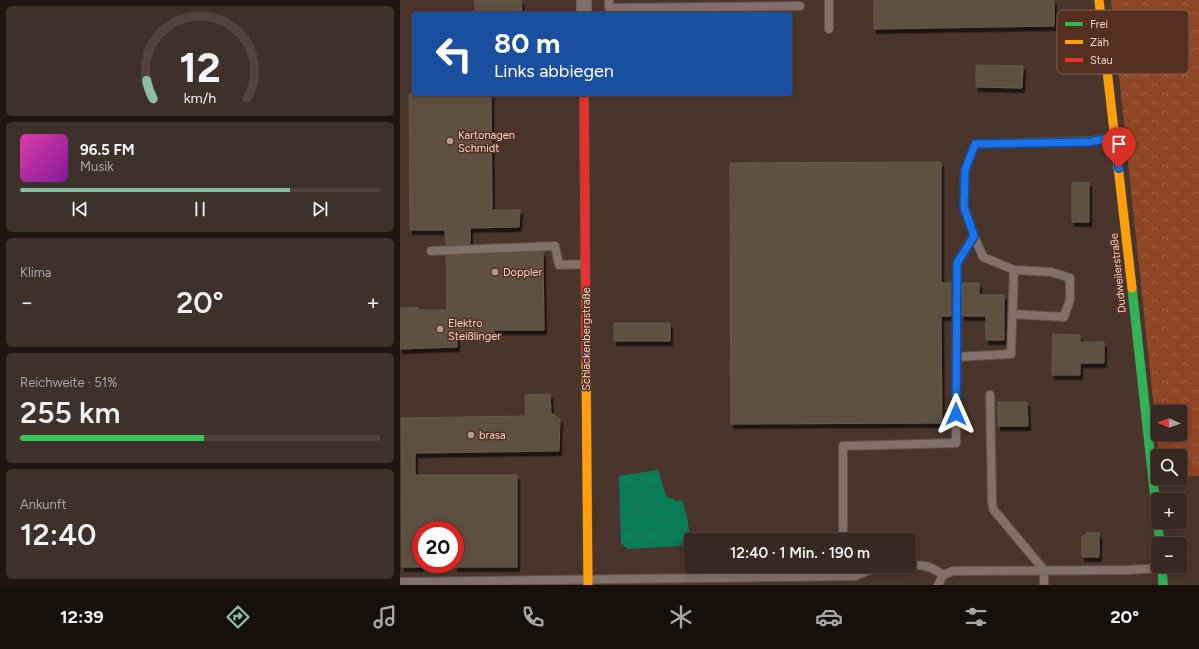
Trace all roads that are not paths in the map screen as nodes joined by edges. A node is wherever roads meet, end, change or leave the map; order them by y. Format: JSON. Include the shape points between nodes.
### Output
{"nodes":[{"id":1,"x":584,"y":0,"type":"edge"},
{"id":2,"x":609,"y":0,"type":"edge"},
{"id":3,"x":829,"y":0,"type":"edge"},
{"id":4,"x":1099,"y":0,"type":"edge"},
{"id":5,"x":800,"y":6,"type":"dead end"},
{"id":6,"x":1100,"y":10,"type":"edge"},
{"id":7,"x":584,"y":12,"type":"edge"},
{"id":8,"x":829,"y":29,"type":"dead end"},
{"id":9,"x":1108,"y":74,"type":"edge"},
{"id":10,"x":584,"y":96,"type":"edge"},
{"id":11,"x":1115,"y":137,"type":"junction"},
{"id":12,"x":974,"y":236,"type":"junction"},
{"id":13,"x":431,"y":251,"type":"dead end"},
{"id":14,"x":586,"y":264,"type":"junction"},
{"id":15,"x":1014,"y":270,"type":"junction"},
{"id":16,"x":1012,"y":314,"type":"junction"},
{"id":17,"x":956,"y":356,"type":"junction"},
{"id":18,"x":990,"y":395,"type":"dead end"},
{"id":19,"x":843,"y":533,"type":"edge"},
{"id":20,"x":1159,"y":537,"type":"edge"},
{"id":21,"x":916,"y":565,"type":"edge"},
{"id":22,"x":1151,"y":568,"type":"edge"},
{"id":23,"x":1044,"y":570,"type":"junction"},
{"id":24,"x":862,"y":573,"type":"edge"},
{"id":25,"x":1162,"y":573,"type":"edge"},
{"id":26,"x":943,"y":575,"type":"junction"},
{"id":27,"x":843,"y":576,"type":"joint"},
{"id":28,"x":744,"y":581,"type":"edge"},
{"id":29,"x":400,"y":582,"type":"edge"},
{"id":30,"x":588,"y":582,"type":"edge"},
{"id":31,"x":938,"y":585,"type":"edge"},
{"id":32,"x":1044,"y":585,"type":"edge"},
{"id":33,"x":1163,"y":585,"type":"edge"}],
"edges":[{"from":1,"to":7,"type":"street"},
{"from":2,"to":5,"type":"lane","via":[[609,8]]},
{"from":3,"to":8,"type":"lane"},
{"from":4,"to":6,"type":"main road","name":"Dudweilerstraße"},
{"from":9,"to":11,"type":"main road","name":"Dudweilerstraße"},
{"from":10,"to":14,"type":"main road","name":"Schlackenbergstraße"},
{"from":11,"to":12,"type":"lane","via":[[1090,142],[975,144],[965,170],[964,207]]},
{"from":11,"to":20,"type":"main road","name":"Dudweilerstraße"},
{"from":12,"to":15,"type":"lane","via":[[983,257]]},
{"from":12,"to":17,"type":"lane","via":[[957,263]]},
{"from":13,"to":14,"type":"lane","via":[[555,246],[559,265]]},
{"from":14,"to":30,"type":"main road","name":"Schlackenbergstraße"},
{"from":15,"to":16,"type":"lane"},
{"from":15,"to":16,"type":"lane","via":[[1051,272],[1070,278],[1070,300],[1064,316]]},
{"from":16,"to":17,"type":"lane","via":[[1011,354]]},
{"from":17,"to":19,"type":"lane","via":[[956,443],[843,446]]},
{"from":18,"to":23,"type":"lane","via":[[993,509]]},
{"from":21,"to":26,"type":"lane","via":[[933,568]]},
{"from":22,"to":23,"type":"lane"},
{"from":23,"to":26,"type":"lane","via":[[953,571]]},
{"from":23,"to":32,"type":"lane"},
{"from":24,"to":27,"type":"lane"},
{"from":25,"to":33,"type":"main road"},
{"from":26,"to":31,"type":"lane"},
{"from":27,"to":28,"type":"lane"},
{"from":28,"to":30,"type":"lane"},
{"from":29,"to":30,"type":"lane"}]}
